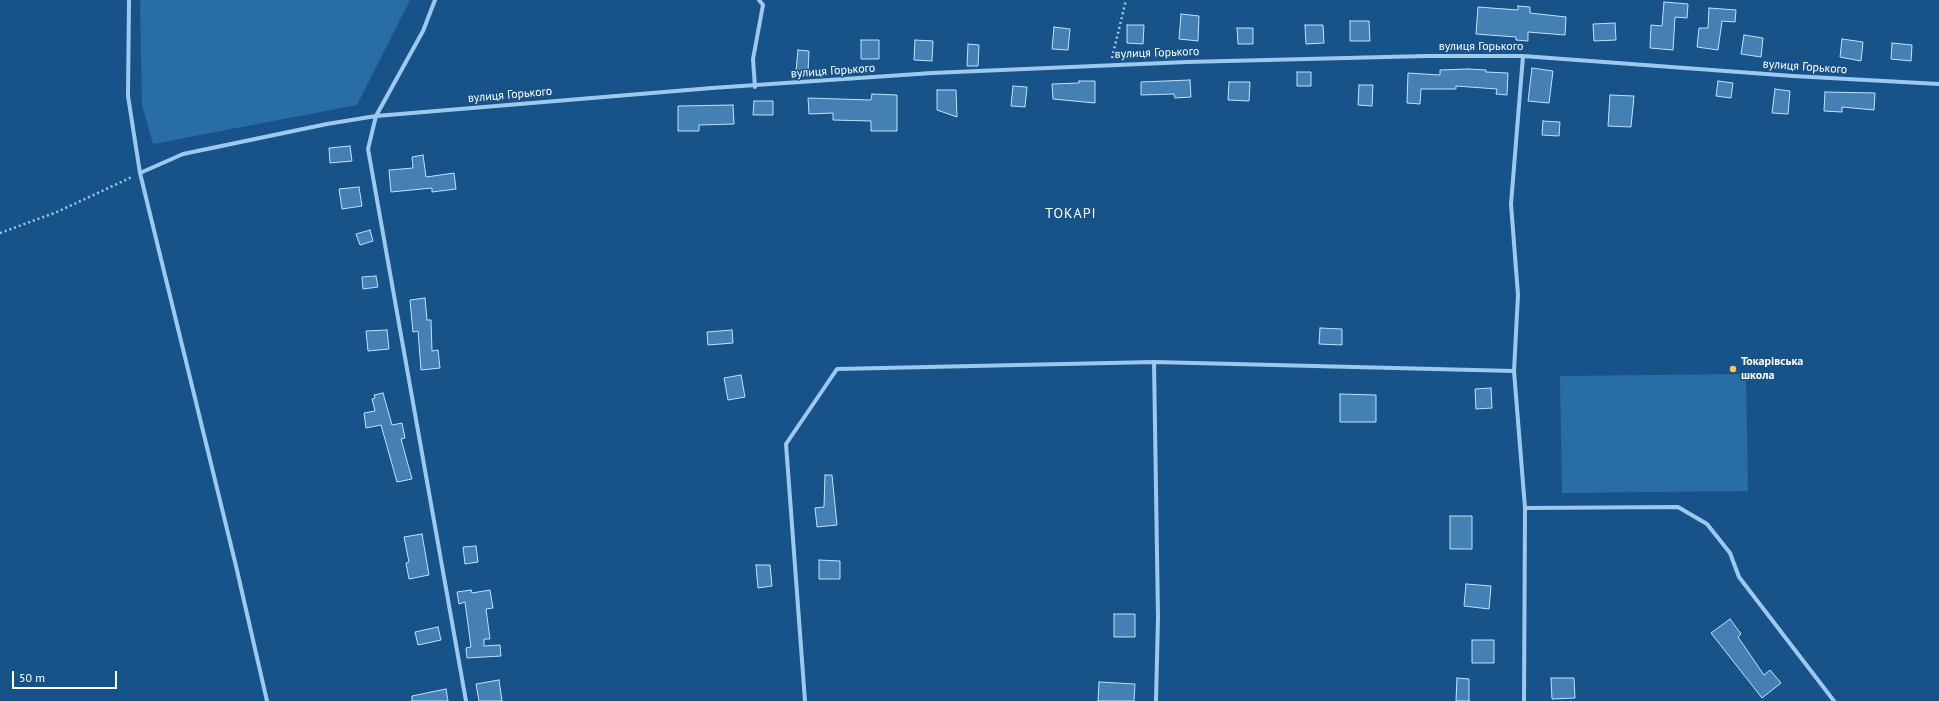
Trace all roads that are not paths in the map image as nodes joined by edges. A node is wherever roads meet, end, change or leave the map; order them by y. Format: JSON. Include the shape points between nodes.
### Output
{"nodes":[{"id":1,"x":129,"y":0,"type":"edge"},
{"id":2,"x":435,"y":0,"type":"edge"},
{"id":3,"x":759,"y":0,"type":"edge"},
{"id":4,"x":1523,"y":56,"type":"junction"},
{"id":5,"x":1939,"y":84,"type":"edge"},
{"id":6,"x":755,"y":86,"type":"junction"},
{"id":7,"x":376,"y":116,"type":"junction"},
{"id":8,"x":140,"y":173,"type":"junction"},
{"id":9,"x":1154,"y":362,"type":"junction"},
{"id":10,"x":1514,"y":371,"type":"junction"},
{"id":11,"x":1524,"y":508,"type":"junction"},
{"id":12,"x":267,"y":701,"type":"edge"},
{"id":13,"x":466,"y":701,"type":"edge"},
{"id":14,"x":805,"y":701,"type":"edge"},
{"id":15,"x":1156,"y":701,"type":"edge"},
{"id":16,"x":1524,"y":701,"type":"edge"},
{"id":17,"x":1834,"y":701,"type":"edge"}],
"edges":[{"from":1,"to":8,"type":"street","via":[[128,96]]},
{"from":2,"to":7,"type":"street","via":[[422,31]]},
{"from":3,"to":6,"type":"street","via":[[763,5],[753,59]]},
{"from":4,"to":5,"type":"street","name":"вулиця Горького"},
{"from":4,"to":6,"type":"street","name":"вулиця Горького","via":[[1111,65],[932,73]]},
{"from":4,"to":10,"type":"street","via":[[1511,204],[1518,295]]},
{"from":6,"to":7,"type":"street","name":"вулиця Горького"},
{"from":7,"to":8,"type":"street","name":"вулиця Горького","via":[[183,154]]},
{"from":7,"to":13,"type":"street","via":[[368,149]]},
{"from":8,"to":12,"type":"street","via":[[235,559]]},
{"from":9,"to":10,"type":"street"},
{"from":9,"to":14,"type":"street","via":[[837,369],[786,444]]},
{"from":9,"to":15,"type":"street","via":[[1158,617]]},
{"from":10,"to":11,"type":"street"},
{"from":11,"to":16,"type":"street"},
{"from":11,"to":17,"type":"street","via":[[1678,508],[1707,524],[1730,553],[1739,577]]}]}
